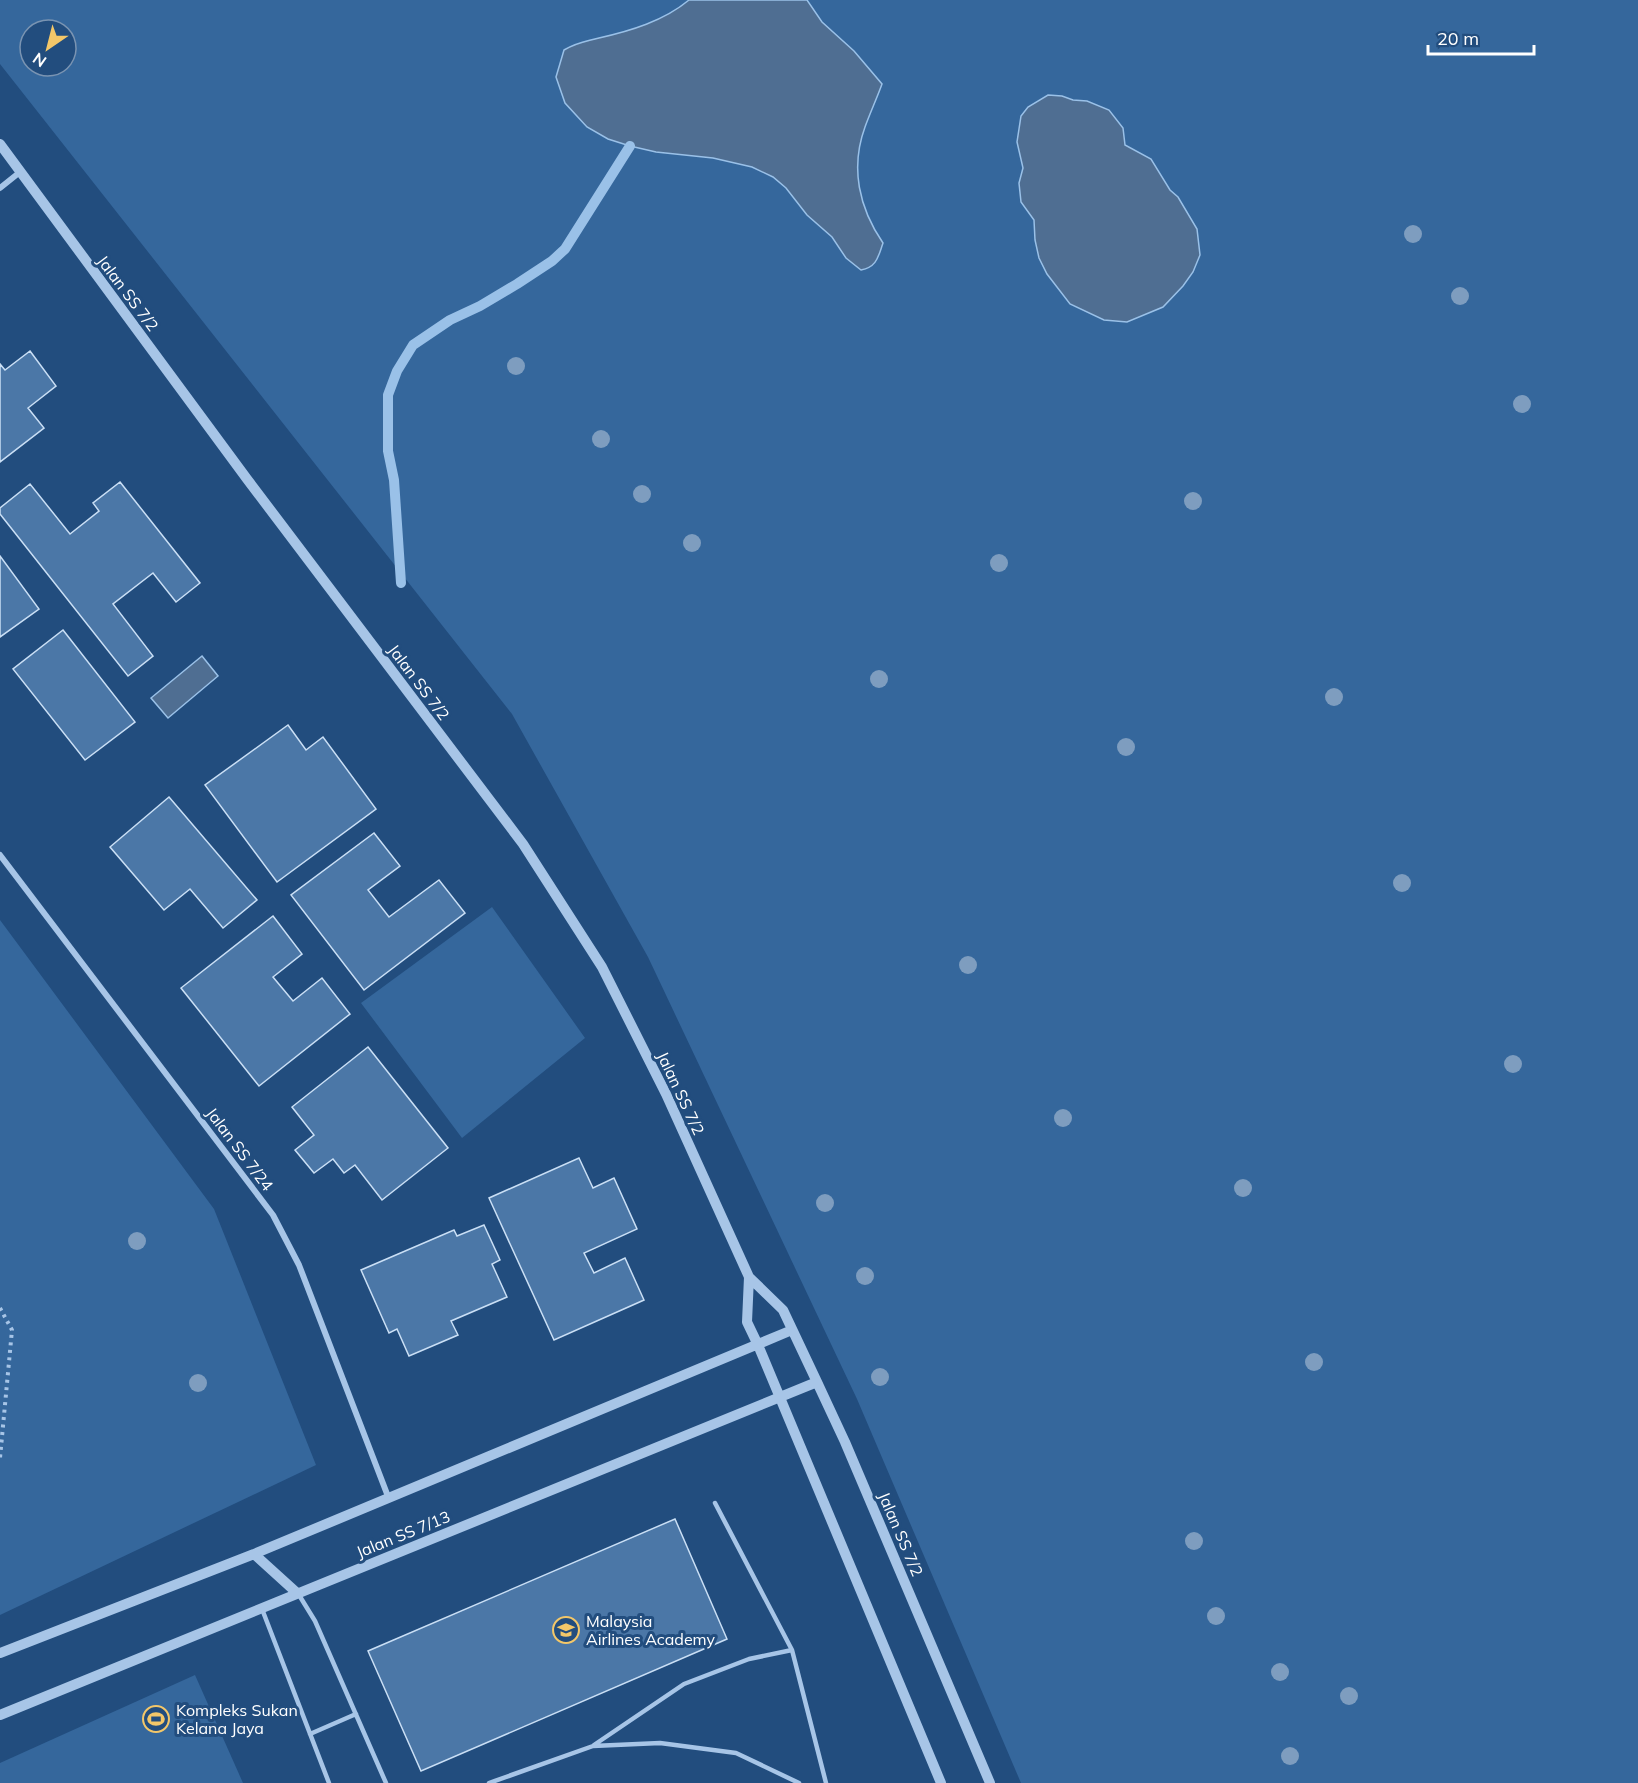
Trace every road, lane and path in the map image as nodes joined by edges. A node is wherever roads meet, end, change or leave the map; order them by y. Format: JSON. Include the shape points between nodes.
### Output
{"nodes":[{"id":1,"x":0,"y":144,"type":"edge"},
{"id":2,"x":20,"y":172,"type":"junction"},
{"id":3,"x":0,"y":188,"type":"edge"},
{"id":4,"x":0,"y":855,"type":"edge"},
{"id":5,"x":749,"y":1277,"type":"junction"},
{"id":6,"x":0,"y":1308,"type":"edge"},
{"id":7,"x":792,"y":1330,"type":"junction"},
{"id":8,"x":758,"y":1345,"type":"junction"},
{"id":9,"x":817,"y":1382,"type":"junction"},
{"id":10,"x":780,"y":1398,"type":"junction"},
{"id":11,"x":0,"y":1458,"type":"edge"},
{"id":12,"x":388,"y":1499,"type":"junction"},
{"id":13,"x":715,"y":1503,"type":"dead end"},
{"id":14,"x":254,"y":1554,"type":"junction"},
{"id":15,"x":297,"y":1593,"type":"junction"},
{"id":16,"x":262,"y":1609,"type":"junction"},
{"id":17,"x":792,"y":1650,"type":"junction"},
{"id":18,"x":0,"y":1653,"type":"edge"},
{"id":19,"x":356,"y":1714,"type":"junction"},
{"id":20,"x":0,"y":1715,"type":"edge"},
{"id":21,"x":310,"y":1734,"type":"junction"},
{"id":22,"x":593,"y":1746,"type":"junction"},
{"id":23,"x":329,"y":1783,"type":"edge"},
{"id":24,"x":386,"y":1783,"type":"edge"},
{"id":25,"x":489,"y":1783,"type":"edge"},
{"id":26,"x":799,"y":1783,"type":"edge"},
{"id":27,"x":826,"y":1783,"type":"edge"},
{"id":28,"x":941,"y":1783,"type":"edge"},
{"id":29,"x":990,"y":1783,"type":"edge"}],
"edges":[{"from":1,"to":2,"type":"street","name":"Jalan SS 7/2"},
{"from":2,"to":3,"type":"street"},
{"from":2,"to":5,"type":"street","name":"Jalan SS 7/2","via":[[523,844],[602,967],[666,1094]]},
{"from":4,"to":12,"type":"street","name":"Jalan SS 7/24","via":[[273,1215],[299,1265]]},
{"from":5,"to":7,"type":"street","name":"Jalan SS 7/2","via":[[783,1310]]},
{"from":5,"to":8,"type":"street","name":"Jalan SS 7/2","via":[[747,1322]]},
{"from":6,"to":11,"type":"path","via":[[12,1330]]},
{"from":7,"to":8,"type":"street"},
{"from":7,"to":9,"type":"street","name":"Jalan SS 7/2"},
{"from":8,"to":10,"type":"street","name":"Jalan SS 7/2"},
{"from":8,"to":12,"type":"street"},
{"from":9,"to":10,"type":"street","name":"Jalan SS 7/13"},
{"from":9,"to":29,"type":"street","name":"Jalan SS 7/2"},
{"from":10,"to":15,"type":"street","name":"Jalan SS 7/13"},
{"from":10,"to":28,"type":"street","name":"Jalan SS 7/2"},
{"from":12,"to":14,"type":"street"},
{"from":13,"to":17,"type":"lane"},
{"from":14,"to":15,"type":"street"},
{"from":14,"to":18,"type":"street"},
{"from":15,"to":16,"type":"street","name":"Jalan SS 7/13"},
{"from":15,"to":19,"type":"lane","via":[[315,1621]]},
{"from":16,"to":20,"type":"street","name":"Jalan SS 7/13"},
{"from":16,"to":21,"type":"lane"},
{"from":17,"to":22,"type":"lane","via":[[748,1659],[684,1684]]},
{"from":17,"to":27,"type":"lane"},
{"from":19,"to":21,"type":"lane"},
{"from":19,"to":24,"type":"lane"},
{"from":21,"to":23,"type":"lane"},
{"from":22,"to":25,"type":"lane"},
{"from":22,"to":26,"type":"lane","via":[[660,1743],[736,1753]]}]}
